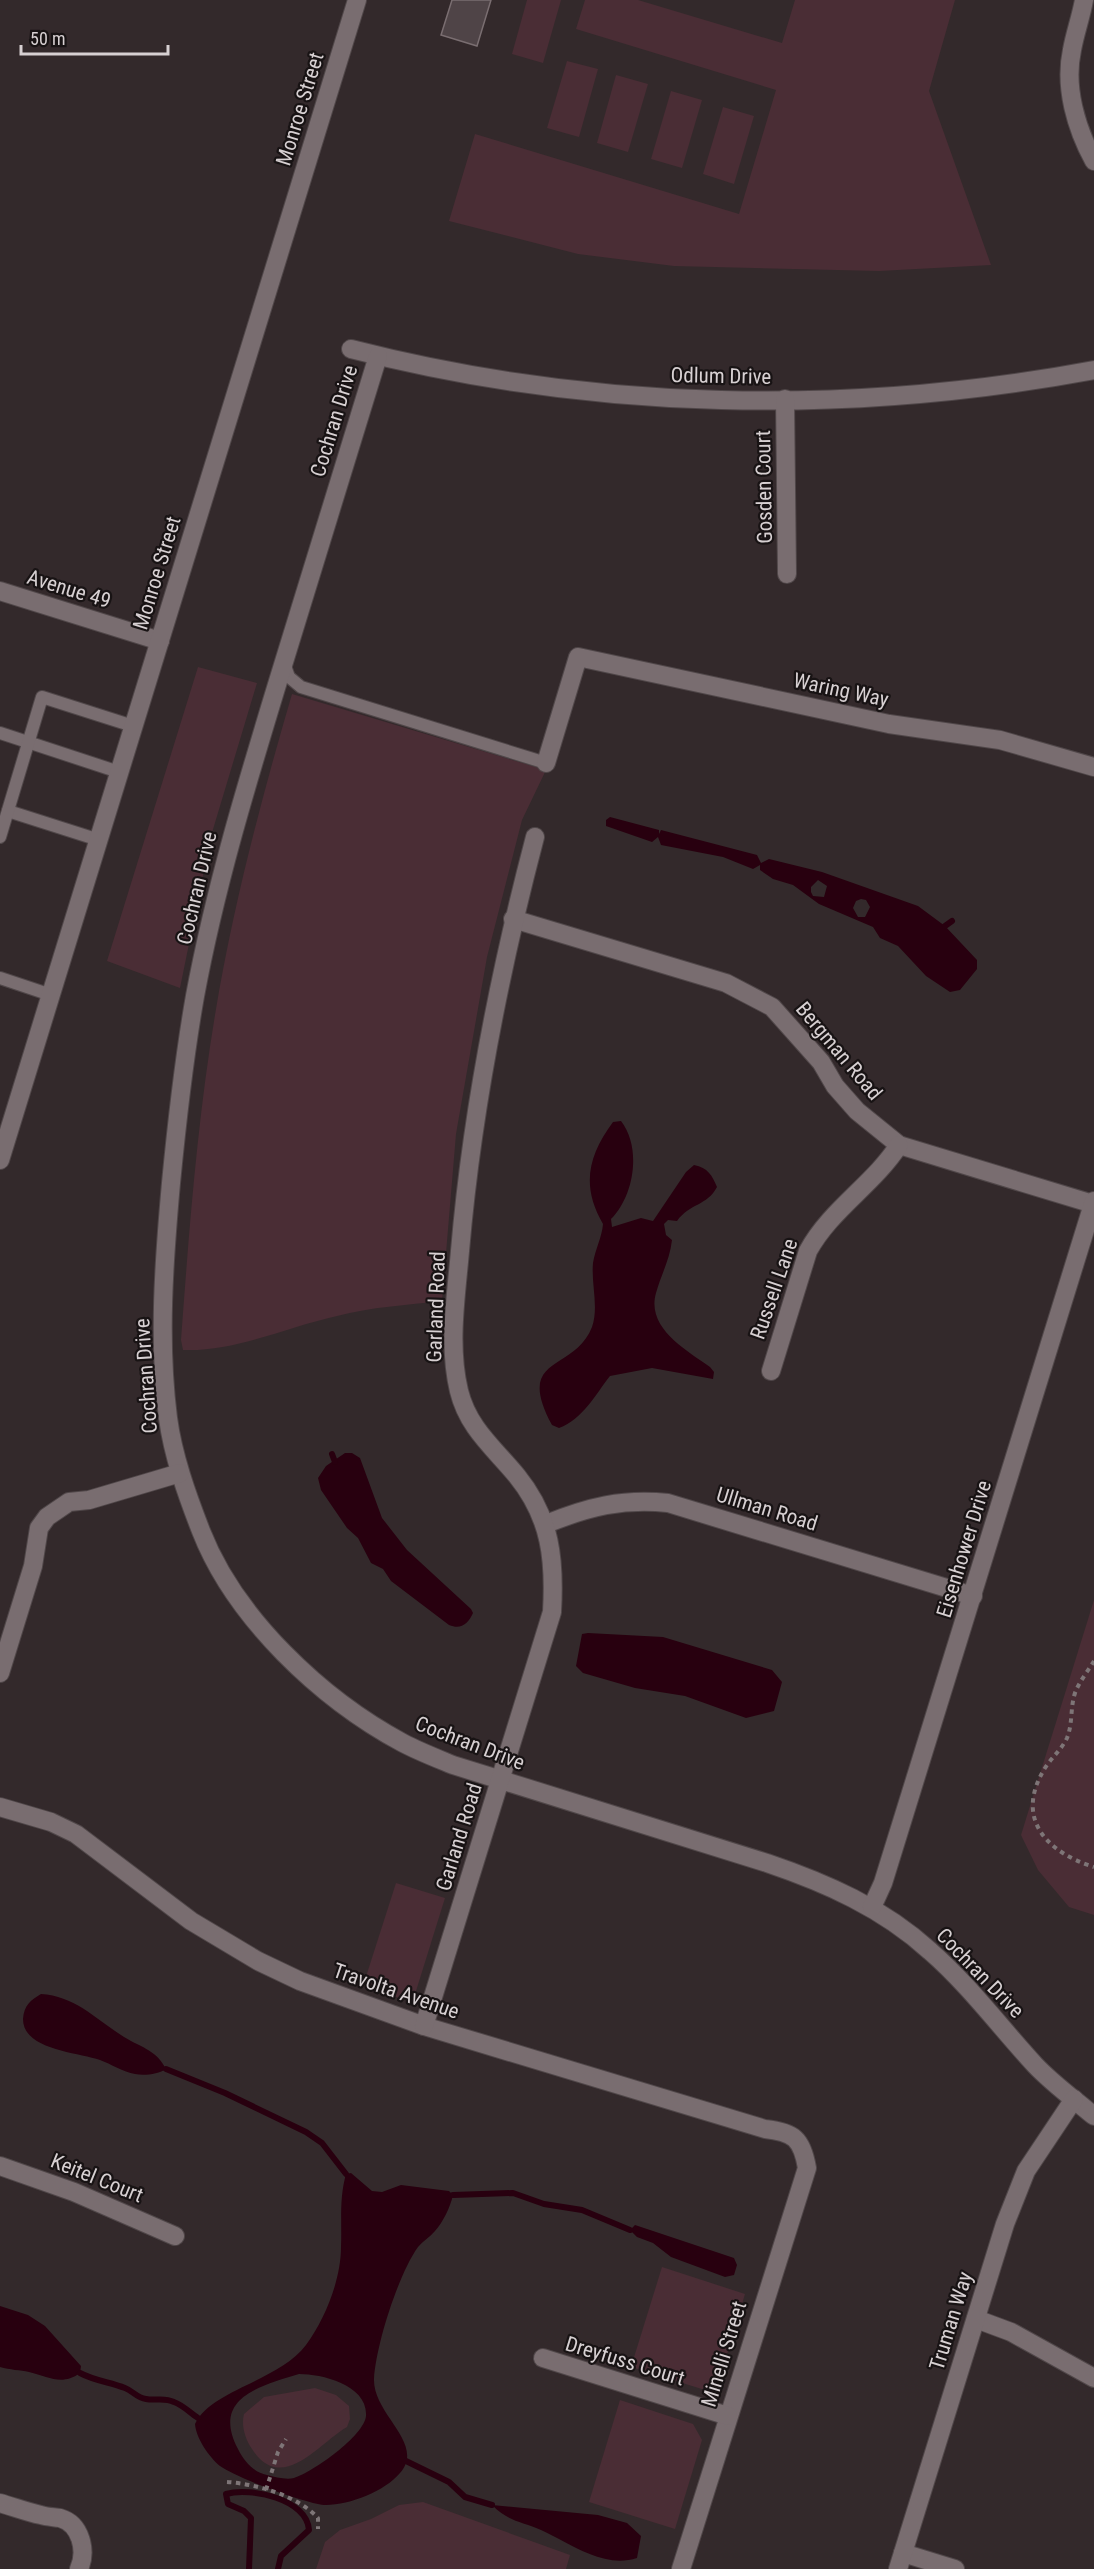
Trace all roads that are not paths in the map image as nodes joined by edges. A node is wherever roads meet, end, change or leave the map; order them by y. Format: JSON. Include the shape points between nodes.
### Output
{"nodes":[{"id":1,"x":357,"y":0,"type":"edge"},
{"id":2,"x":1084,"y":0,"type":"edge"},
{"id":3,"x":1094,"y":161,"type":"edge"},
{"id":4,"x":351,"y":349,"type":"dead end"},
{"id":5,"x":378,"y":356,"type":"junction"},
{"id":6,"x":1094,"y":370,"type":"edge"},
{"id":7,"x":785,"y":399,"type":"junction"},
{"id":8,"x":787,"y":574,"type":"dead end"},
{"id":9,"x":0,"y":591,"type":"edge"},
{"id":10,"x":160,"y":640,"type":"junction"},
{"id":11,"x":284,"y":662,"type":"junction"},
{"id":12,"x":134,"y":726,"type":"junction"},
{"id":13,"x":0,"y":733,"type":"edge"},
{"id":14,"x":28,"y":742,"type":"junction"},
{"id":15,"x":546,"y":763,"type":"joint"},
{"id":16,"x":1094,"y":767,"type":"edge"},
{"id":17,"x":119,"y":772,"type":"junction"},
{"id":18,"x":8,"y":811,"type":"junction"},
{"id":19,"x":0,"y":837,"type":"edge"},
{"id":20,"x":535,"y":837,"type":"dead end"},
{"id":21,"x":99,"y":840,"type":"junction"},
{"id":22,"x":513,"y":919,"type":"junction"},
{"id":23,"x":0,"y":978,"type":"edge"},
{"id":24,"x":51,"y":995,"type":"junction"},
{"id":25,"x":899,"y":1145,"type":"junction"},
{"id":26,"x":0,"y":1160,"type":"edge"},
{"id":27,"x":1094,"y":1203,"type":"edge"},
{"id":28,"x":771,"y":1371,"type":"dead end"},
{"id":29,"x":180,"y":1473,"type":"junction"},
{"id":30,"x":546,"y":1524,"type":"junction"},
{"id":31,"x":973,"y":1596,"type":"junction"},
{"id":32,"x":0,"y":1673,"type":"edge"},
{"id":33,"x":500,"y":1780,"type":"junction"},
{"id":34,"x":0,"y":1807,"type":"edge"},
{"id":35,"x":872,"y":1907,"type":"junction"},
{"id":36,"x":424,"y":2026,"type":"junction"},
{"id":37,"x":1074,"y":2099,"type":"junction"},
{"id":38,"x":1094,"y":2116,"type":"edge"},
{"id":39,"x":805,"y":2153,"type":"joint"},
{"id":40,"x":0,"y":2166,"type":"edge"},
{"id":41,"x":175,"y":2236,"type":"dead end"},
{"id":42,"x":976,"y":2319,"type":"junction"},
{"id":43,"x":543,"y":2358,"type":"dead end"},
{"id":44,"x":1094,"y":2378,"type":"edge"},
{"id":45,"x":728,"y":2416,"type":"junction"},
{"id":46,"x":0,"y":2503,"type":"edge"},
{"id":47,"x":900,"y":2561,"type":"edge"},
{"id":48,"x":79,"y":2569,"type":"edge"},
{"id":49,"x":681,"y":2569,"type":"edge"},
{"id":50,"x":955,"y":2569,"type":"edge"}],
"edges":[{"from":1,"to":10,"type":"street","name":"Monroe Street"},
{"from":2,"to":3,"type":"street","via":[[1071,51],[1070,92]]},
{"from":4,"to":5,"type":"street","name":"Odlum Drive"},
{"from":5,"to":7,"type":"street","name":"Odlum Drive","via":[[585,393]]},
{"from":5,"to":11,"type":"street","name":"Cochran Drive"},
{"from":6,"to":7,"type":"street","name":"Odlum Drive","via":[[944,391]]},
{"from":7,"to":8,"type":"street","name":"Gosden Court"},
{"from":9,"to":10,"type":"street","name":"Avenue 49"},
{"from":10,"to":12,"type":"street","name":"Monroe Street"},
{"from":11,"to":15,"type":"lane","via":[[289,677],[301,687]]},
{"from":11,"to":29,"type":"street","name":"Cochran Drive","via":[[230,841],[196,993],[178,1112],[162,1356],[168,1421]]},
{"from":12,"to":14,"type":"lane","via":[[42,697]]},
{"from":12,"to":17,"type":"street","name":"Monroe Street"},
{"from":13,"to":14,"type":"lane"},
{"from":14,"to":17,"type":"lane"},
{"from":14,"to":18,"type":"lane"},
{"from":15,"to":16,"type":"street","name":"Waring Way","via":[[578,657],[889,724],[1000,740]]},
{"from":17,"to":21,"type":"street","name":"Monroe Street"},
{"from":18,"to":19,"type":"lane"},
{"from":18,"to":21,"type":"lane"},
{"from":20,"to":22,"type":"street","name":"Garland Road"},
{"from":21,"to":24,"type":"street","name":"Monroe Street"},
{"from":22,"to":25,"type":"street","name":"Bergman Road","via":[[726,982],[751,993],[772,1007],[799,1035],[857,1111]]},
{"from":22,"to":30,"type":"street","name":"Garland Road","via":[[482,1071],[467,1172],[453,1346],[459,1392],[476,1431],[517,1476]]},
{"from":23,"to":24,"type":"lane"},
{"from":24,"to":26,"type":"street","name":"Monroe Street"},
{"from":25,"to":27,"type":"street","name":"Bergman Road"},
{"from":25,"to":28,"type":"street","name":"Russell Lane","via":[[817,1233]]},
{"from":27,"to":31,"type":"street","name":"Eisenhower Drive"},
{"from":29,"to":32,"type":"street","via":[[89,1500],[69,1502],[47,1517],[39,1528],[33,1566]]},
{"from":29,"to":33,"type":"street","name":"Cochran Drive","via":[[202,1535],[231,1586],[264,1630],[313,1681],[349,1710],[403,1743]]},
{"from":30,"to":31,"type":"street","name":"Ullman Road","via":[[592,1506],[644,1500],[668,1503]]},
{"from":30,"to":33,"type":"street","name":"Garland Road","via":[[554,1583],[552,1612]]},
{"from":31,"to":35,"type":"street","name":"Eisenhower Drive","via":[[883,1883]]},
{"from":33,"to":35,"type":"street","name":"Cochran Drive","via":[[767,1863]]},
{"from":33,"to":36,"type":"street","name":"Garland Road"},
{"from":34,"to":36,"type":"street","name":"Travolta Avenue","via":[[76,1834],[191,1921],[258,1961],[343,1999]]},
{"from":35,"to":37,"type":"street","name":"Cochran Drive","via":[[929,1949],[1037,2067]]},
{"from":36,"to":39,"type":"street","name":"Travolta Avenue","via":[[765,2129],[786,2132],[798,2140]]},
{"from":37,"to":38,"type":"street","name":"Cochran Drive"},
{"from":37,"to":42,"type":"street","name":"Truman Way","via":[[1026,2171]]},
{"from":39,"to":45,"type":"street","name":"Minelli Street","via":[[803,2183]]},
{"from":40,"to":41,"type":"street","name":"Keitel Court","via":[[74,2192]]},
{"from":42,"to":44,"type":"street","via":[[1011,2332]]},
{"from":42,"to":47,"type":"street","name":"Truman Way"},
{"from":43,"to":45,"type":"street","name":"Dreyfuss Court"},
{"from":45,"to":49,"type":"street","name":"Minelli Street"},
{"from":46,"to":48,"type":"street","via":[[62,2518],[72,2525],[83,2548]]},
{"from":47,"to":50,"type":"street"}]}
